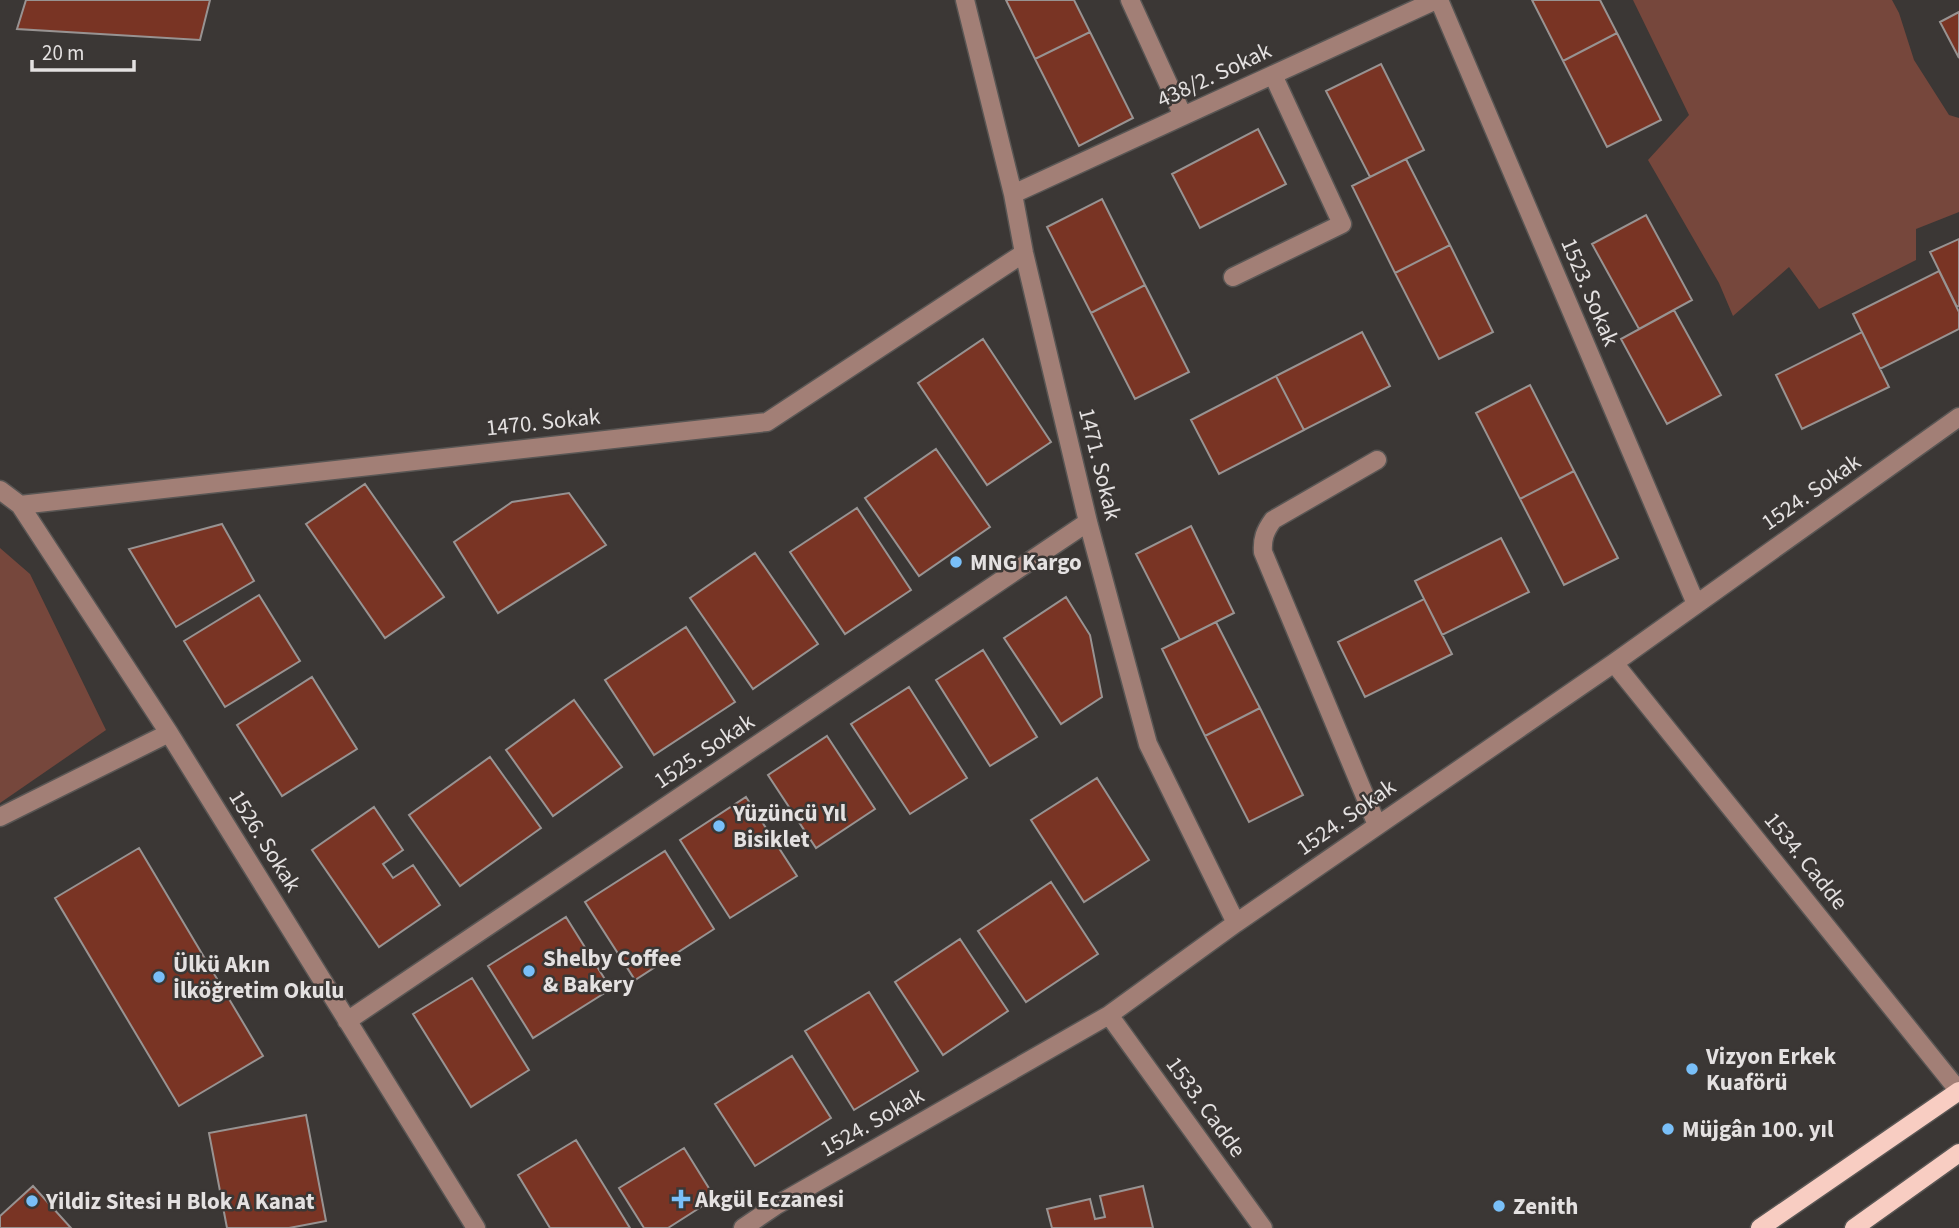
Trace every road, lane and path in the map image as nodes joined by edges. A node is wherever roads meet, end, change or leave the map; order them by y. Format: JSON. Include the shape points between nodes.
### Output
{"nodes":[{"id":1,"x":965,"y":0,"type":"edge"},
{"id":2,"x":1130,"y":0,"type":"edge"},
{"id":3,"x":1438,"y":0,"type":"edge"},
{"id":4,"x":1273,"y":75,"type":"junction"},
{"id":5,"x":1183,"y":116,"type":"junction"},
{"id":6,"x":1013,"y":194,"type":"junction"},
{"id":7,"x":1024,"y":253,"type":"junction"},
{"id":8,"x":1233,"y":277,"type":"dead end"},
{"id":9,"x":1959,"y":417,"type":"edge"},
{"id":10,"x":1377,"y":460,"type":"dead end"},
{"id":11,"x":0,"y":490,"type":"edge"},
{"id":12,"x":19,"y":505,"type":"junction"},
{"id":13,"x":1088,"y":522,"type":"junction"},
{"id":14,"x":1696,"y":604,"type":"junction"},
{"id":15,"x":1614,"y":663,"type":"junction"},
{"id":16,"x":169,"y":733,"type":"junction"},
{"id":17,"x":0,"y":817,"type":"edge"},
{"id":18,"x":1377,"y":825,"type":"junction"},
{"id":19,"x":1236,"y":923,"type":"junction"},
{"id":20,"x":1109,"y":1015,"type":"junction"},
{"id":21,"x":347,"y":1021,"type":"junction"},
{"id":22,"x":1959,"y":1091,"type":"edge"},
{"id":23,"x":1959,"y":1153,"type":"edge"},
{"id":24,"x":476,"y":1228,"type":"edge"},
{"id":25,"x":743,"y":1228,"type":"edge"},
{"id":26,"x":1263,"y":1228,"type":"edge"},
{"id":27,"x":1760,"y":1228,"type":"edge"},
{"id":28,"x":1854,"y":1228,"type":"edge"}],
"edges":[{"from":1,"to":6,"type":"street","name":"1471. Sokak"},
{"from":2,"to":5,"type":"street"},
{"from":3,"to":4,"type":"street","name":"438/2. Sokak"},
{"from":3,"to":14,"type":"street","name":"1523. Sokak"},
{"from":4,"to":5,"type":"street","name":"438/2. Sokak"},
{"from":4,"to":8,"type":"street","via":[[1342,224]]},
{"from":5,"to":6,"type":"street","name":"438/2. Sokak"},
{"from":6,"to":7,"type":"street","name":"1471. Sokak"},
{"from":7,"to":12,"type":"street","name":"1470. Sokak","via":[[767,422]]},
{"from":7,"to":13,"type":"street","name":"1471. Sokak"},
{"from":9,"to":14,"type":"street","name":"1524. Sokak"},
{"from":10,"to":18,"type":"street","via":[[1273,520],[1262,541]]},
{"from":11,"to":12,"type":"street","name":"1526. Sokak"},
{"from":12,"to":16,"type":"street","name":"1526. Sokak"},
{"from":13,"to":19,"type":"street","name":"1471. Sokak","via":[[1148,744]]},
{"from":13,"to":21,"type":"street","name":"1525. Sokak"},
{"from":14,"to":15,"type":"street","name":"1524. Sokak"},
{"from":15,"to":18,"type":"street","name":"1524. Sokak"},
{"from":15,"to":22,"type":"street","name":"1534. Cadde"},
{"from":16,"to":17,"type":"street"},
{"from":16,"to":21,"type":"street","name":"1526. Sokak"},
{"from":18,"to":19,"type":"street","name":"1524. Sokak"},
{"from":19,"to":20,"type":"street","name":"1524. Sokak"},
{"from":20,"to":25,"type":"street","name":"1524. Sokak"},
{"from":20,"to":26,"type":"street","name":"1533. Cadde"},
{"from":21,"to":24,"type":"street","name":"1526. Sokak"},
{"from":22,"to":27,"type":"main road"},
{"from":23,"to":28,"type":"main road"}]}
